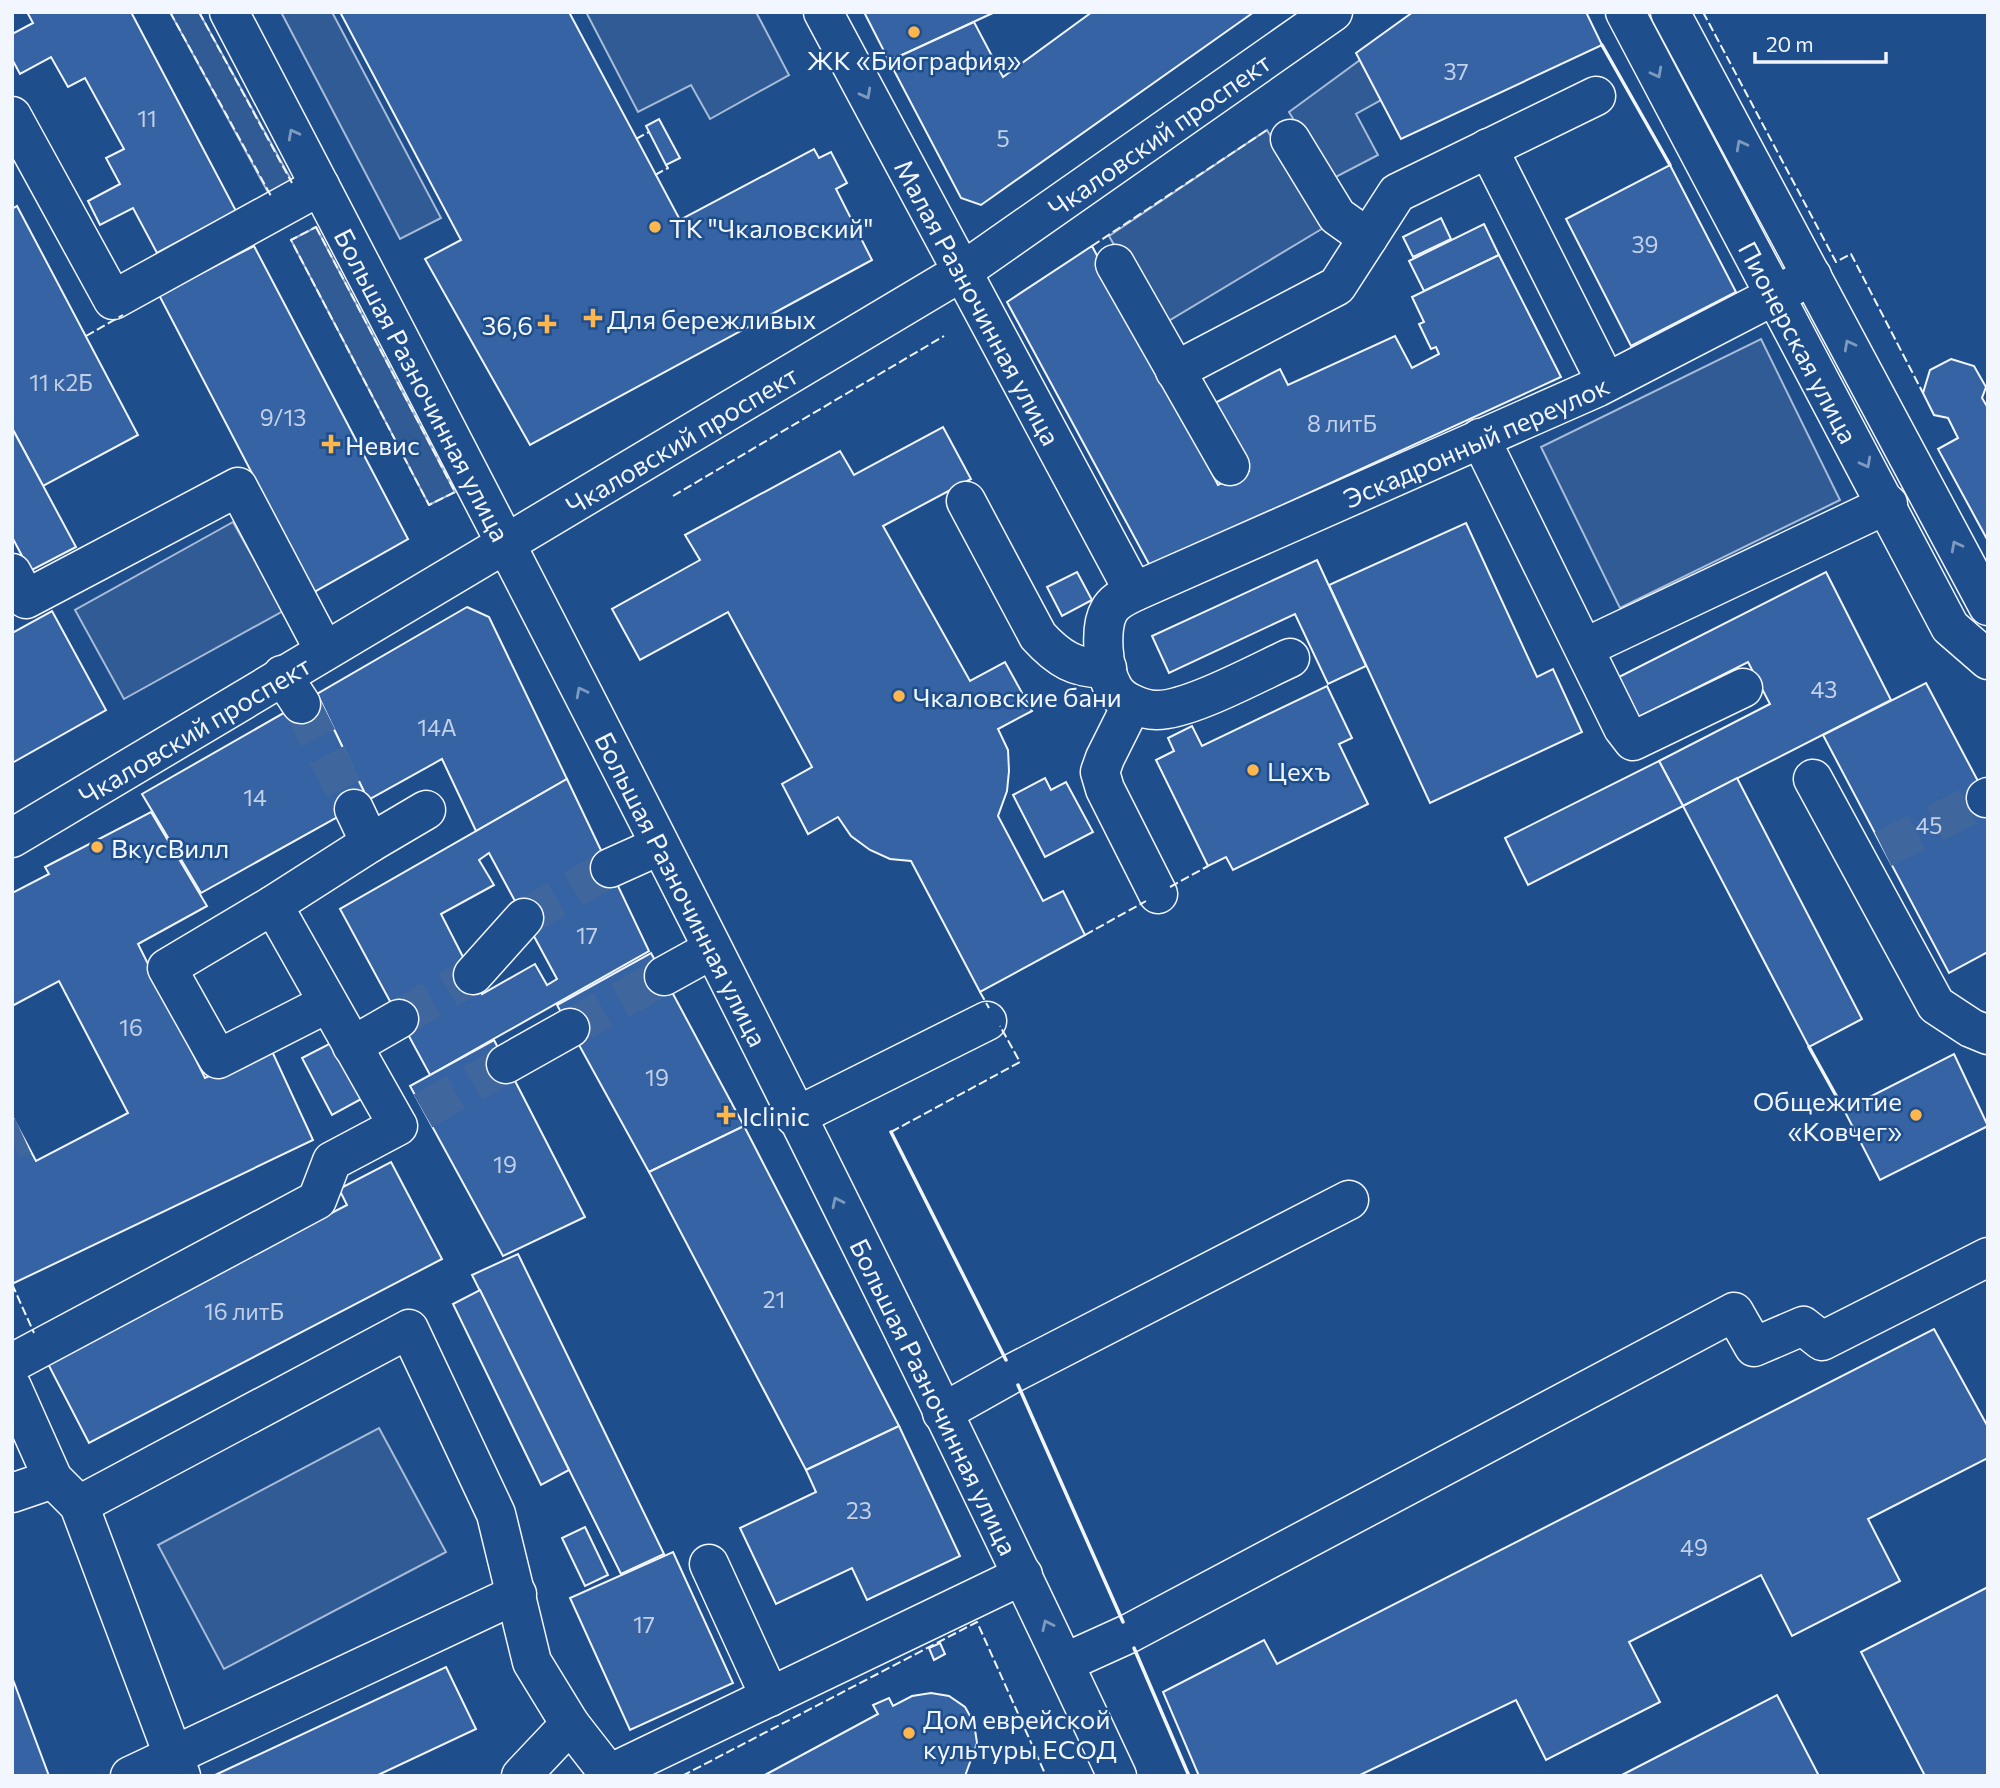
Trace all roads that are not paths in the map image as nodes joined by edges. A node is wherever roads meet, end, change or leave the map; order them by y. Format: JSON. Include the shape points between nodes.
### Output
{"nodes":[{"id":1,"x":229,"y":12,"type":"edge"},
{"id":2,"x":823,"y":12,"type":"edge"},
{"id":3,"x":1333,"y":12,"type":"edge"},
{"id":4,"x":1625,"y":12,"type":"edge"},
{"id":5,"x":1670,"y":12,"type":"edge"},
{"id":6,"x":1596,"y":96,"type":"dead end"},
{"id":7,"x":16,"y":131,"type":"edge"},
{"id":8,"x":1290,"y":139,"type":"dead end"},
{"id":9,"x":1488,"y":148,"type":"junction"},
{"id":10,"x":320,"y":186,"type":"junction"},
{"id":11,"x":1368,"y":238,"type":"junction"},
{"id":12,"x":1115,"y":264,"type":"dead end"},
{"id":13,"x":963,"y":271,"type":"junction"},
{"id":14,"x":1812,"y":276,"type":"junction"},
{"id":15,"x":1775,"y":295,"type":"junction"},
{"id":16,"x":1175,"y":371,"type":"junction"},
{"id":17,"x":1606,"y":382,"type":"junction"},
{"id":18,"x":1480,"y":438,"type":"junction"},
{"id":19,"x":1230,"y":466,"type":"dead end"},
{"id":20,"x":966,"y":501,"type":"dead end"},
{"id":21,"x":1888,"y":504,"type":"junction"},
{"id":22,"x":506,"y":541,"type":"junction"},
{"id":23,"x":12,"y":573,"type":"edge"},
{"id":24,"x":1134,"y":592,"type":"junction"},
{"id":25,"x":1988,"y":606,"type":"edge"},
{"id":26,"x":1584,"y":648,"type":"junction"},
{"id":27,"x":324,"y":650,"type":"junction"},
{"id":28,"x":1290,"y":658,"type":"dead end"},
{"id":29,"x":1988,"y":660,"type":"edge"},
{"id":30,"x":1107,"y":668,"type":"junction"},
{"id":31,"x":1743,"y":688,"type":"dead end"},
{"id":32,"x":1132,"y":704,"type":"junction"},
{"id":33,"x":1813,"y":779,"type":"dead end"},
{"id":34,"x":354,"y":809,"type":"tunnel mouth"},
{"id":35,"x":426,"y":810,"type":"dead end"},
{"id":36,"x":12,"y":838,"type":"edge"},
{"id":37,"x":370,"y":843,"type":"junction"},
{"id":38,"x":659,"y":846,"type":"junction"},
{"id":39,"x":610,"y":868,"type":"tunnel mouth"},
{"id":40,"x":1158,"y":894,"type":"dead end"},
{"id":41,"x":273,"y":905,"type":"junction"},
{"id":42,"x":524,"y":919,"type":"tunnel mouth"},
{"id":43,"x":711,"y":950,"type":"junction"},
{"id":44,"x":473,"y":975,"type":"tunnel mouth"},
{"id":45,"x":664,"y":976,"type":"tunnel mouth"},
{"id":46,"x":328,"y":1003,"type":"junction"},
{"id":47,"x":399,"y":1019,"type":"tunnel mouth"},
{"id":48,"x":987,"y":1021,"type":"dead end"},
{"id":49,"x":570,"y":1028,"type":"tunnel mouth"},
{"id":50,"x":1988,"y":1035,"type":"edge"},
{"id":51,"x":352,"y":1046,"type":"junction"},
{"id":52,"x":506,"y":1064,"type":"tunnel mouth"},
{"id":53,"x":795,"y":1117,"type":"junction"},
{"id":54,"x":1349,"y":1200,"type":"dead end"},
{"id":55,"x":1988,"y":1257,"type":"edge"},
{"id":56,"x":12,"y":1363,"type":"edge"},
{"id":57,"x":12,"y":1387,"type":"edge"},
{"id":58,"x":942,"y":1413,"type":"junction"},
{"id":59,"x":66,"y":1492,"type":"junction"},
{"id":60,"x":12,"y":1493,"type":"edge"},
{"id":61,"x":709,"y":1564,"type":"dead end"},
{"id":62,"x":1023,"y":1576,"type":"junction"},
{"id":63,"x":517,"y":1594,"type":"junction"},
{"id":64,"x":1064,"y":1662,"type":"junction"},
{"id":65,"x":770,"y":1697,"type":"junction"},
{"id":66,"x":570,"y":1724,"type":"junction"},
{"id":67,"x":177,"y":1766,"type":"edge"},
{"id":68,"x":599,"y":1775,"type":"edge"},
{"id":69,"x":130,"y":1776,"type":"edge"},
{"id":70,"x":521,"y":1776,"type":"edge"},
{"id":71,"x":1117,"y":1776,"type":"edge"}],
"edges":[{"from":10,"to":1,"type":"street","name":"Большая Разночинная улица","one_way":true},
{"from":2,"to":13,"type":"street","name":"Малая Разночинная улица","one_way":true,"via":[[925,209]]},
{"from":3,"to":13,"type":"street","name":"Чкаловский проспект"},
{"from":4,"to":15,"type":"street","name":"Пионерская улица","one_way":true},
{"from":14,"to":5,"type":"street","name":"Пионерская улица","one_way":true},
{"from":6,"to":9,"type":"street"},
{"from":7,"to":10,"type":"street","via":[[113,300]]},
{"from":8,"to":11,"type":"street","via":[[1337,216]]},
{"from":9,"to":11,"type":"street","via":[[1397,193]]},
{"from":9,"to":17,"type":"street"},
{"from":10,"to":22,"type":"street","name":"Большая Разночинная улица"},
{"from":11,"to":16,"type":"street","via":[[1337,286]]},
{"from":12,"to":16,"type":"street"},
{"from":13,"to":22,"type":"street","name":"Чкаловский проспект"},
{"from":13,"to":24,"type":"street","name":"Малая Разночинная улица"},
{"from":14,"to":15,"type":"street","name":"Эскадронный переулок"},
{"from":25,"to":14,"type":"street","name":"Пионерская улица","one_way":true},
{"from":15,"to":17,"type":"street","name":"Эскадронный переулок"},
{"from":15,"to":21,"type":"street","name":"Пионерская улица","one_way":true},
{"from":16,"to":19,"type":"street"},
{"from":17,"to":18,"type":"street","name":"Эскадронный переулок"},
{"from":18,"to":24,"type":"street","name":"Эскадронный переулок"},
{"from":18,"to":26,"type":"street"},
{"from":20,"to":30,"type":"street","via":[[1038,635],[1072,664]]},
{"from":21,"to":26,"type":"street"},
{"from":21,"to":29,"type":"street","name":"Пионерская улица","via":[[1950,626]]},
{"from":22,"to":27,"type":"street","name":"Чкаловский проспект"},
{"from":38,"to":22,"type":"street","name":"Большая Разночинная улица","one_way":true},
{"from":23,"to":27,"type":"street","via":[[26,600],[238,487]]},
{"from":24,"to":30,"type":"street","name":"Эскадронный переулок","via":[[1110,608],[1104,621]]},
{"from":26,"to":31,"type":"street","via":[[1633,741]]},
{"from":27,"to":36,"type":"street","name":"Чкаловский проспект","via":[[292,690]]},
{"from":28,"to":32,"type":"street","via":[[1183,705],[1156,710]]},
{"from":30,"to":32,"type":"street","via":[[1114,690]]},
{"from":32,"to":40,"type":"street","via":[[1100,772]]},
{"from":33,"to":50,"type":"street","via":[[1871,856],[1936,1005]]},
{"from":34,"to":37,"type":"street"},
{"from":35,"to":37,"type":"street"},
{"from":37,"to":41,"type":"street"},
{"from":38,"to":39,"type":"street"},
{"from":38,"to":43,"type":"street","name":"Большая Разночинная улица"},
{"from":41,"to":46,"type":"street"},
{"from":41,"to":46,"type":"street","via":[[167,968],[218,1059]]},
{"from":42,"to":44,"type":"street"},
{"from":43,"to":45,"type":"street"},
{"from":43,"to":53,"type":"street","name":"Большая Разночинная улица"},
{"from":46,"to":51,"type":"street"},
{"from":47,"to":51,"type":"street"},
{"from":48,"to":53,"type":"street"},
{"from":49,"to":52,"type":"street"},
{"from":51,"to":56,"type":"street","via":[[411,1119],[332,1161],[317,1200]]},
{"from":58,"to":53,"type":"street","name":"Большая Разночинная улица","one_way":true},
{"from":54,"to":58,"type":"street"},
{"from":55,"to":64,"type":"street","via":[[1822,1341],[1803,1326],[1754,1347],[1734,1312],[1140,1628]]},
{"from":57,"to":59,"type":"street"},
{"from":58,"to":62,"type":"street","name":"Большая Разночинная улица"},
{"from":59,"to":60,"type":"street"},
{"from":59,"to":63,"type":"street","via":[[409,1329],[496,1514]]},
{"from":59,"to":67,"type":"street"},
{"from":61,"to":65,"type":"street"},
{"from":64,"to":62,"type":"street","name":"Большая Разночинная улица","one_way":true},
{"from":62,"to":65,"type":"street"},
{"from":63,"to":66,"type":"street","via":[[532,1662]]},
{"from":63,"to":67,"type":"street"},
{"from":64,"to":71,"type":"street","name":"Большая Разночинная улица"},
{"from":65,"to":68,"type":"street"},
{"from":66,"to":68,"type":"street"},
{"from":66,"to":70,"type":"street"},
{"from":67,"to":69,"type":"street"}]}
